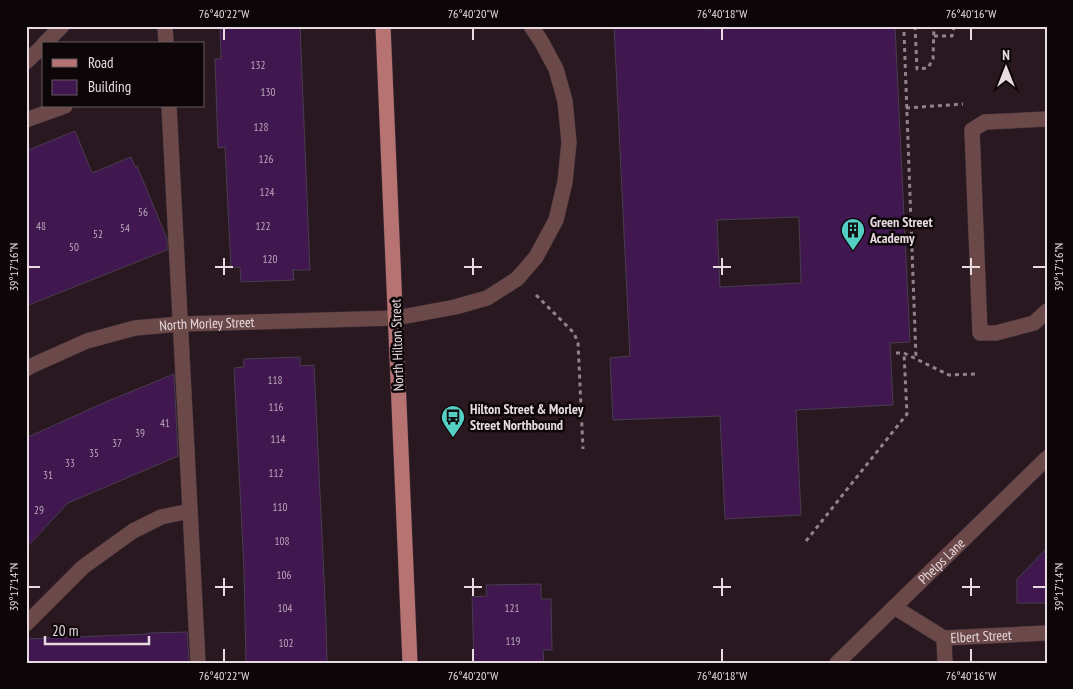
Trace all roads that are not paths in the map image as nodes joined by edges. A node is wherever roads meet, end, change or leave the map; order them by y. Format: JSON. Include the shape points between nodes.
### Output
{"nodes":[{"id":1,"x":62,"y":26,"type":"edge"},
{"id":2,"x":165,"y":26,"type":"edge"},
{"id":3,"x":383,"y":26,"type":"edge"},
{"id":4,"x":531,"y":26,"type":"edge"},
{"id":5,"x":46,"y":42,"type":"edge"},
{"id":6,"x":166,"y":42,"type":"edge"},
{"id":7,"x":42,"y":46,"type":"edge"},
{"id":8,"x":26,"y":62,"type":"edge"},
{"id":9,"x":59,"y":108,"type":"edge"},
{"id":10,"x":169,"y":108,"type":"edge"},
{"id":11,"x":1047,"y":119,"type":"edge"},
{"id":12,"x":26,"y":120,"type":"edge"},
{"id":13,"x":1047,"y":311,"type":"edge"},
{"id":14,"x":396,"y":318,"type":"junction"},
{"id":15,"x":180,"y":324,"type":"junction"},
{"id":16,"x":26,"y":369,"type":"edge"},
{"id":17,"x":1047,"y":458,"type":"edge"},
{"id":18,"x":190,"y":510,"type":"junction"},
{"id":19,"x":894,"y":607,"type":"junction"},
{"id":20,"x":26,"y":624,"type":"edge"},
{"id":21,"x":1047,"y":633,"type":"edge"},
{"id":22,"x":944,"y":638,"type":"junction"},
{"id":23,"x":198,"y":663,"type":"edge"},
{"id":24,"x":410,"y":663,"type":"edge"},
{"id":25,"x":837,"y":663,"type":"edge"},
{"id":26,"x":945,"y":663,"type":"edge"}],
"edges":[{"from":1,"to":5,"type":"street"},
{"from":2,"to":6,"type":"street"},
{"from":3,"to":14,"type":"main road","name":"North Hilton Street"},
{"from":4,"to":14,"type":"street","name":"North Morley Street","via":[[556,68],[566,101],[569,142],[566,182],[556,220],[530,264],[517,278],[488,298]]},
{"from":7,"to":8,"type":"street"},
{"from":9,"to":12,"type":"street"},
{"from":10,"to":15,"type":"street"},
{"from":11,"to":13,"type":"street","via":[[985,122],[972,130],[980,333],[996,333],[1034,323]]},
{"from":14,"to":15,"type":"street","name":"North Morley Street"},
{"from":14,"to":24,"type":"main road","name":"North Hilton Street"},
{"from":15,"to":16,"type":"street","name":"North Morley Street","via":[[136,328],[87,341]]},
{"from":15,"to":18,"type":"street"},
{"from":17,"to":19,"type":"street","name":"Phelps Lane"},
{"from":18,"to":20,"type":"street","via":[[161,517],[133,531],[84,567]]},
{"from":18,"to":23,"type":"street"},
{"from":19,"to":22,"type":"street","name":"Elbert Street"},
{"from":19,"to":25,"type":"street","name":"Phelps Lane"},
{"from":21,"to":22,"type":"street","name":"Elbert Street"},
{"from":22,"to":26,"type":"street"}]}
